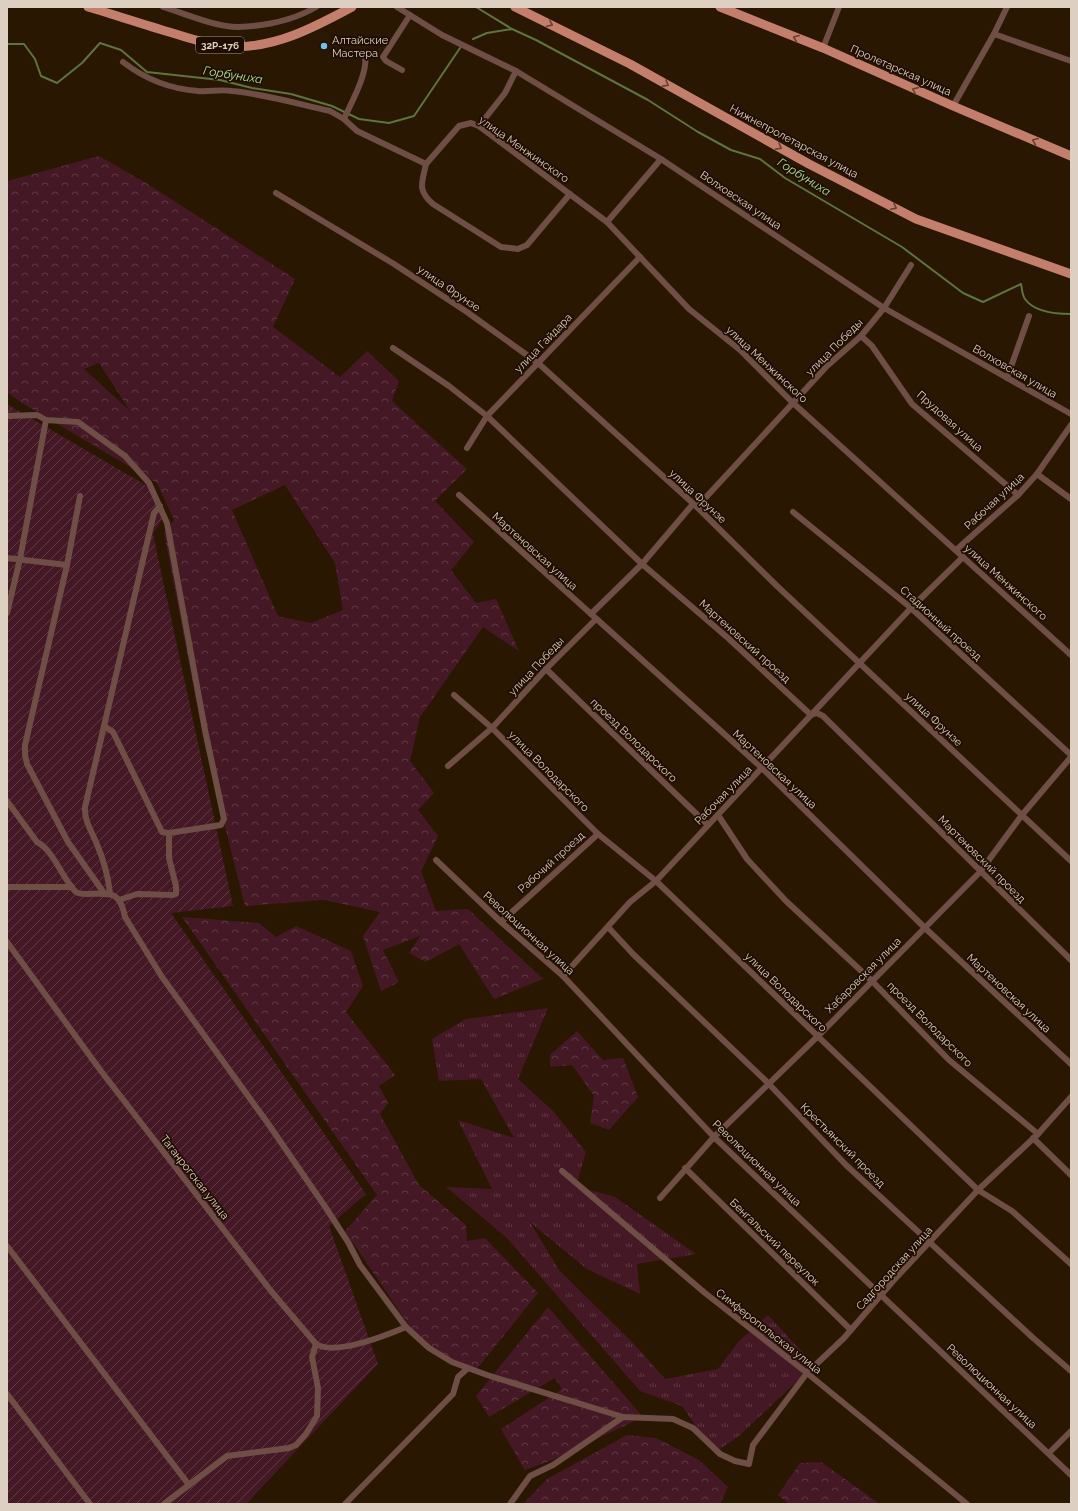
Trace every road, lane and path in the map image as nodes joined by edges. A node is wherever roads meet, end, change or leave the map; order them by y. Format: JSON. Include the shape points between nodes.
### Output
{"nodes":[{"id":1,"x":88,"y":7,"type":"edge"},
{"id":2,"x":164,"y":7,"type":"edge"},
{"id":3,"x":316,"y":7,"type":"edge"},
{"id":4,"x":397,"y":7,"type":"edge"},
{"id":5,"x":515,"y":7,"type":"edge"},
{"id":6,"x":720,"y":7,"type":"edge"},
{"id":7,"x":839,"y":7,"type":"edge"},
{"id":8,"x":1007,"y":7,"type":"edge"},
{"id":9,"x":351,"y":8,"type":"edge"},
{"id":10,"x":736,"y":10,"type":"edge"},
{"id":11,"x":410,"y":15,"type":"junction"},
{"id":12,"x":994,"y":34,"type":"junction"},
{"id":13,"x":823,"y":48,"type":"junction"},
{"id":14,"x":365,"y":57,"type":"dead end"},
{"id":15,"x":123,"y":62,"type":"dead end"},
{"id":16,"x":1071,"y":62,"type":"edge"},
{"id":17,"x":402,"y":70,"type":"dead end"},
{"id":18,"x":516,"y":72,"type":"junction"},
{"id":19,"x":953,"y":106,"type":"junction"},
{"id":20,"x":344,"y":119,"type":"junction"},
{"id":21,"x":479,"y":126,"type":"junction"},
{"id":22,"x":1071,"y":156,"type":"edge"},
{"id":23,"x":661,"y":159,"type":"junction"},
{"id":24,"x":426,"y":164,"type":"junction"},
{"id":25,"x":276,"y":192,"type":"dead end"},
{"id":26,"x":570,"y":194,"type":"junction"},
{"id":27,"x":607,"y":222,"type":"junction"},
{"id":28,"x":640,"y":256,"type":"junction"},
{"id":29,"x":911,"y":264,"type":"dead end"},
{"id":30,"x":1071,"y":274,"type":"edge"},
{"id":31,"x":884,"y":308,"type":"junction"},
{"id":32,"x":1029,"y":316,"type":"dead end"},
{"id":33,"x":861,"y":336,"type":"junction"},
{"id":34,"x":393,"y":348,"type":"dead end"},
{"id":35,"x":538,"y":363,"type":"junction"},
{"id":36,"x":1007,"y":378,"type":"junction"},
{"id":37,"x":792,"y":402,"type":"junction"},
{"id":38,"x":1071,"y":414,"type":"edge"},
{"id":39,"x":7,"y":416,"type":"edge"},
{"id":40,"x":487,"y":416,"type":"junction"},
{"id":41,"x":46,"y":420,"type":"junction"},
{"id":42,"x":1071,"y":425,"type":"edge"},
{"id":43,"x":467,"y":448,"type":"dead end"},
{"id":44,"x":1037,"y":474,"type":"junction"},
{"id":45,"x":1018,"y":495,"type":"junction"},
{"id":46,"x":80,"y":496,"type":"dead end"},
{"id":47,"x":459,"y":496,"type":"dead end"},
{"id":48,"x":1071,"y":499,"type":"edge"},
{"id":49,"x":160,"y":506,"type":"junction"},
{"id":50,"x":695,"y":506,"type":"junction"},
{"id":51,"x":793,"y":512,"type":"dead end"},
{"id":52,"x":956,"y":550,"type":"junction"},
{"id":53,"x":963,"y":557,"type":"junction"},
{"id":54,"x":7,"y":558,"type":"edge"},
{"id":55,"x":20,"y":559,"type":"junction"},
{"id":56,"x":642,"y":564,"type":"junction"},
{"id":57,"x":67,"y":565,"type":"junction"},
{"id":58,"x":911,"y":608,"type":"junction"},
{"id":59,"x":7,"y":613,"type":"edge"},
{"id":60,"x":594,"y":617,"type":"junction"},
{"id":61,"x":1071,"y":655,"type":"edge"},
{"id":62,"x":859,"y":662,"type":"junction"},
{"id":63,"x":546,"y":669,"type":"junction"},
{"id":64,"x":454,"y":695,"type":"dead end"},
{"id":65,"x":811,"y":715,"type":"junction"},
{"id":66,"x":104,"y":726,"type":"junction"},
{"id":67,"x":492,"y":728,"type":"junction"},
{"id":68,"x":1071,"y":756,"type":"edge"},
{"id":69,"x":448,"y":766,"type":"dead end"},
{"id":70,"x":762,"y":768,"type":"junction"},
{"id":71,"x":7,"y":801,"type":"edge"},
{"id":72,"x":718,"y":815,"type":"junction"},
{"id":73,"x":1022,"y":815,"type":"junction"},
{"id":74,"x":708,"y":825,"type":"junction"},
{"id":75,"x":169,"y":833,"type":"junction"},
{"id":76,"x":598,"y":834,"type":"junction"},
{"id":77,"x":436,"y":860,"type":"dead end"},
{"id":78,"x":1071,"y":860,"type":"edge"},
{"id":79,"x":980,"y":872,"type":"junction"},
{"id":80,"x":656,"y":881,"type":"junction"},
{"id":81,"x":7,"y":887,"type":"edge"},
{"id":82,"x":72,"y":887,"type":"junction"},
{"id":83,"x":107,"y":893,"type":"junction"},
{"id":84,"x":119,"y":900,"type":"junction"},
{"id":85,"x":501,"y":922,"type":"junction"},
{"id":86,"x":608,"y":927,"type":"junction"},
{"id":87,"x":924,"y":928,"type":"junction"},
{"id":88,"x":7,"y":942,"type":"edge"},
{"id":89,"x":1071,"y":960,"type":"edge"},
{"id":90,"x":563,"y":976,"type":"junction"},
{"id":91,"x":871,"y":980,"type":"junction"},
{"id":92,"x":818,"y":1036,"type":"junction"},
{"id":93,"x":1071,"y":1064,"type":"edge"},
{"id":94,"x":768,"y":1083,"type":"junction"},
{"id":95,"x":1071,"y":1097,"type":"edge"},
{"id":96,"x":1038,"y":1134,"type":"junction"},
{"id":97,"x":714,"y":1137,"type":"junction"},
{"id":98,"x":1033,"y":1138,"type":"junction"},
{"id":99,"x":685,"y":1168,"type":"junction"},
{"id":100,"x":562,"y":1171,"type":"dead end"},
{"id":101,"x":1071,"y":1175,"type":"edge"},
{"id":102,"x":978,"y":1190,"type":"junction"},
{"id":103,"x":660,"y":1198,"type":"dead end"},
{"id":104,"x":930,"y":1242,"type":"junction"},
{"id":105,"x":7,"y":1246,"type":"edge"},
{"id":106,"x":1071,"y":1264,"type":"edge"},
{"id":107,"x":882,"y":1295,"type":"junction"},
{"id":108,"x":406,"y":1327,"type":"junction"},
{"id":109,"x":851,"y":1330,"type":"junction"},
{"id":110,"x":316,"y":1344,"type":"junction"},
{"id":111,"x":468,"y":1368,"type":"junction"},
{"id":112,"x":1071,"y":1371,"type":"edge"},
{"id":113,"x":807,"y":1373,"type":"junction"},
{"id":114,"x":7,"y":1394,"type":"edge"},
{"id":115,"x":623,"y":1417,"type":"junction"},
{"id":116,"x":1071,"y":1430,"type":"edge"},
{"id":117,"x":1049,"y":1453,"type":"junction"},
{"id":118,"x":1071,"y":1475,"type":"edge"},
{"id":119,"x":189,"y":1485,"type":"junction"},
{"id":120,"x":90,"y":1504,"type":"edge"},
{"id":121,"x":164,"y":1504,"type":"edge"},
{"id":122,"x":345,"y":1504,"type":"edge"},
{"id":123,"x":510,"y":1504,"type":"edge"},
{"id":124,"x":967,"y":1504,"type":"edge"}],
"edges":[{"from":1,"to":9,"type":"main road","number":"32Р-176","via":[[205,43],[230,47],[283,40]]},
{"from":2,"to":3,"type":"street","via":[[204,20],[238,27],[300,16]]},
{"from":4,"to":11,"type":"street","name":"Волховская улица"},
{"from":5,"to":30,"type":"main road","name":"Нижнепролетарская улица","one_way":true,"via":[[630,64],[809,164],[916,219]]},
{"from":6,"to":10,"type":"main road","name":"Пролетарская улица"},
{"from":7,"to":13,"type":"street"},
{"from":8,"to":12,"type":"street"},
{"from":13,"to":10,"type":"main road","name":"Пролетарская улица","one_way":true},
{"from":11,"to":17,"type":"street","via":[[383,57]]},
{"from":11,"to":18,"type":"street","name":"Волховская улица"},
{"from":12,"to":16,"type":"street"},
{"from":12,"to":19,"type":"street"},
{"from":19,"to":13,"type":"main road","name":"Пролетарская улица","one_way":true},
{"from":14,"to":20,"type":"street","via":[[362,74]]},
{"from":15,"to":20,"type":"street","via":[[152,81],[166,85],[198,91],[230,90],[262,96],[330,111]]},
{"from":18,"to":21,"type":"street"},
{"from":18,"to":23,"type":"street","name":"Волховская улица"},
{"from":22,"to":19,"type":"main road","name":"Пролетарская улица","one_way":true},
{"from":20,"to":24,"type":"street","via":[[357,131]]},
{"from":21,"to":24,"type":"street","name":"улица Менжинского","via":[[471,123],[459,126]]},
{"from":21,"to":26,"type":"street","name":"улица Менжинского"},
{"from":23,"to":27,"type":"street"},
{"from":23,"to":31,"type":"street","name":"Волховская улица"},
{"from":24,"to":26,"type":"street","via":[[421,190],[425,197],[501,247],[518,249],[527,245]]},
{"from":25,"to":35,"type":"street","name":"улица Фрунзе","via":[[394,264]]},
{"from":26,"to":27,"type":"street","name":"улица Менжинского"},
{"from":27,"to":28,"type":"street","name":"улица Менжинского"},
{"from":28,"to":35,"type":"street","name":"улица Гайдара"},
{"from":28,"to":37,"type":"street","name":"улица Менжинского","via":[[689,309],[740,350]]},
{"from":29,"to":31,"type":"street","name":"улица Победы"},
{"from":31,"to":33,"type":"street","name":"улица Победы"},
{"from":31,"to":36,"type":"street","name":"Волховская улица"},
{"from":32,"to":36,"type":"street"},
{"from":33,"to":37,"type":"street","name":"улица Победы"},
{"from":33,"to":45,"type":"street","name":"Прудовая улица","via":[[872,346],[912,404]]},
{"from":34,"to":40,"type":"street","name":"Мартеновский проезд","via":[[449,386]]},
{"from":35,"to":40,"type":"street","name":"улица Гайдара"},
{"from":35,"to":50,"type":"street","name":"улица Фрунзе"},
{"from":36,"to":38,"type":"street","name":"Волховская улица"},
{"from":37,"to":50,"type":"street","name":"улица Победы"},
{"from":37,"to":52,"type":"street","name":"улица Менжинского"},
{"from":39,"to":41,"type":"street","via":[[37,415]]},
{"from":40,"to":43,"type":"street","name":"улица Гайдара"},
{"from":40,"to":56,"type":"street","name":"Мартеновский проезд"},
{"from":41,"to":49,"type":"street","via":[[78,422],[125,456],[149,483]]},
{"from":41,"to":55,"type":"street"},
{"from":42,"to":44,"type":"street","name":"Рабочая улица"},
{"from":44,"to":45,"type":"street","name":"Рабочая улица"},
{"from":44,"to":48,"type":"street"},
{"from":45,"to":52,"type":"street","name":"Рабочая улица"},
{"from":46,"to":57,"type":"street"},
{"from":47,"to":60,"type":"street","name":"Мартеновская улица"},
{"from":49,"to":66,"type":"street","via":[[154,513]]},
{"from":49,"to":75,"type":"street","via":[[167,523],[224,819],[218,827]]},
{"from":50,"to":56,"type":"street","name":"улица Победы"},
{"from":50,"to":62,"type":"street","name":"улица Фрунзе"},
{"from":51,"to":58,"type":"street","name":"Стадионный проезд"},
{"from":52,"to":53,"type":"street","name":"улица Менжинского"},
{"from":53,"to":58,"type":"street","name":"Рабочая улица"},
{"from":53,"to":61,"type":"street","name":"улица Менжинского"},
{"from":54,"to":55,"type":"street"},
{"from":55,"to":57,"type":"street"},
{"from":55,"to":59,"type":"street"},
{"from":56,"to":60,"type":"street","name":"улица Победы"},
{"from":56,"to":65,"type":"street","name":"Мартеновский проезд","via":[[728,638]]},
{"from":57,"to":83,"type":"street","via":[[25,745],[25,755],[27,764],[68,842]]},
{"from":58,"to":62,"type":"street","name":"Рабочая улица"},
{"from":58,"to":68,"type":"street","name":"Стадионный проезд"},
{"from":60,"to":63,"type":"street","name":"улица Победы"},
{"from":60,"to":70,"type":"street","name":"Мартеновская улица"},
{"from":62,"to":65,"type":"street","name":"Рабочая улица"},
{"from":62,"to":73,"type":"street","name":"улица Фрунзе"},
{"from":63,"to":67,"type":"street","name":"улица Победы"},
{"from":63,"to":74,"type":"street","name":"проезд Володарского"},
{"from":64,"to":67,"type":"street","name":"улица Володарского"},
{"from":65,"to":70,"type":"street","name":"Рабочая улица"},
{"from":65,"to":79,"type":"street","name":"Мартеновский проезд","via":[[817,713],[823,716]]},
{"from":66,"to":75,"type":"street","via":[[113,732],[157,825],[162,832]]},
{"from":66,"to":83,"type":"street","via":[[84,813],[108,876]]},
{"from":67,"to":69,"type":"street","name":"улица Победы"},
{"from":67,"to":76,"type":"street","name":"улица Володарского"},
{"from":68,"to":73,"type":"street","name":"Хабаровская улица"},
{"from":70,"to":72,"type":"street","name":"Рабочая улица"},
{"from":70,"to":87,"type":"street","name":"Мартеновская улица"},
{"from":71,"to":82,"type":"street","via":[[37,842],[50,852]]},
{"from":72,"to":74,"type":"street","name":"Рабочая улица"},
{"from":72,"to":91,"type":"street","name":"проезд Володарского","via":[[747,859],[786,901]]},
{"from":73,"to":78,"type":"street","name":"улица Фрунзе"},
{"from":73,"to":79,"type":"street","name":"Хабаровская улица"},
{"from":74,"to":80,"type":"street","name":"Рабочая улица"},
{"from":75,"to":84,"type":"street","via":[[169,858],[176,894],[137,894]]},
{"from":76,"to":80,"type":"street","name":"улица Володарского"},
{"from":76,"to":85,"type":"street","name":"Рабочий проезд"},
{"from":77,"to":85,"type":"street","name":"Революционная улица"},
{"from":79,"to":87,"type":"street","name":"Хабаровская улица"},
{"from":79,"to":89,"type":"street","name":"Мартеновский проезд"},
{"from":80,"to":86,"type":"street","name":"Рабочая улица","via":[[630,902]]},
{"from":80,"to":92,"type":"street","name":"улица Володарского"},
{"from":81,"to":82,"type":"street"},
{"from":82,"to":83,"type":"street","via":[[82,894]]},
{"from":83,"to":84,"type":"street"},
{"from":84,"to":108,"type":"street","via":[[125,917],[162,978],[267,1122],[348,1242],[360,1265]]},
{"from":85,"to":90,"type":"street","name":"Революционная улица"},
{"from":86,"to":90,"type":"street","name":"Рабочая улица"},
{"from":86,"to":94,"type":"street","name":"Крестьянский проезд"},
{"from":87,"to":91,"type":"street","name":"Хабаровская улица"},
{"from":87,"to":93,"type":"street","name":"Мартеновская улица"},
{"from":88,"to":110,"type":"street","name":"Таганрогская улица","via":[[101,1071],[271,1291]]},
{"from":90,"to":97,"type":"street","name":"Революционная улица"},
{"from":91,"to":92,"type":"street","name":"Хабаровская улица"},
{"from":91,"to":96,"type":"street","name":"проезд Володарского","via":[[949,1060]]},
{"from":92,"to":94,"type":"street","name":"Хабаровская улица"},
{"from":92,"to":102,"type":"street","name":"улица Володарского"},
{"from":94,"to":97,"type":"street","name":"Хабаровская улица"},
{"from":94,"to":104,"type":"street","name":"Крестьянский проезд","via":[[846,1166]]},
{"from":95,"to":96,"type":"street","name":"Садгородская улица"},
{"from":96,"to":98,"type":"street","name":"Садгородская улица"},
{"from":97,"to":99,"type":"street","name":"Хабаровская улица"},
{"from":97,"to":107,"type":"street","name":"Революционная улица"},
{"from":98,"to":101,"type":"street"},
{"from":98,"to":102,"type":"street","name":"Садгородская улица"},
{"from":99,"to":103,"type":"street","name":"Хабаровская улица"},
{"from":99,"to":109,"type":"street","name":"Бенгальский переулок"},
{"from":100,"to":113,"type":"street","name":"Симферопольская улица","via":[[705,1293]]},
{"from":102,"to":104,"type":"street","name":"Садгородская улица"},
{"from":102,"to":106,"type":"street","name":"улица Володарского","via":[[1012,1211]]},
{"from":104,"to":107,"type":"street","name":"Садгородская улица"},
{"from":104,"to":112,"type":"street","name":"Крестьянский проезд"},
{"from":105,"to":119,"type":"street"},
{"from":107,"to":109,"type":"street","name":"Садгородская улица"},
{"from":107,"to":117,"type":"street","name":"Революционная улица"},
{"from":108,"to":110,"type":"street","via":[[349,1346],[322,1348]]},
{"from":108,"to":111,"type":"street","via":[[429,1348]]},
{"from":109,"to":113,"type":"street","name":"Садгородская улица"},
{"from":110,"to":119,"type":"street","via":[[312,1357],[318,1388],[318,1416],[306,1434],[296,1445],[289,1448],[227,1456]]},
{"from":111,"to":115,"type":"street"},
{"from":111,"to":122,"type":"street","via":[[458,1377],[453,1394]]},
{"from":113,"to":115,"type":"street","name":"Садгородская улица","via":[[753,1445],[749,1464],[720,1454],[693,1428],[674,1420]]},
{"from":113,"to":124,"type":"street","name":"Симферопольская улица"},
{"from":114,"to":120,"type":"street"},
{"from":115,"to":123,"type":"street","via":[[553,1465],[530,1476]]},
{"from":116,"to":117,"type":"street"},
{"from":117,"to":118,"type":"street","name":"Революционная улица"},
{"from":119,"to":121,"type":"street"}]}
